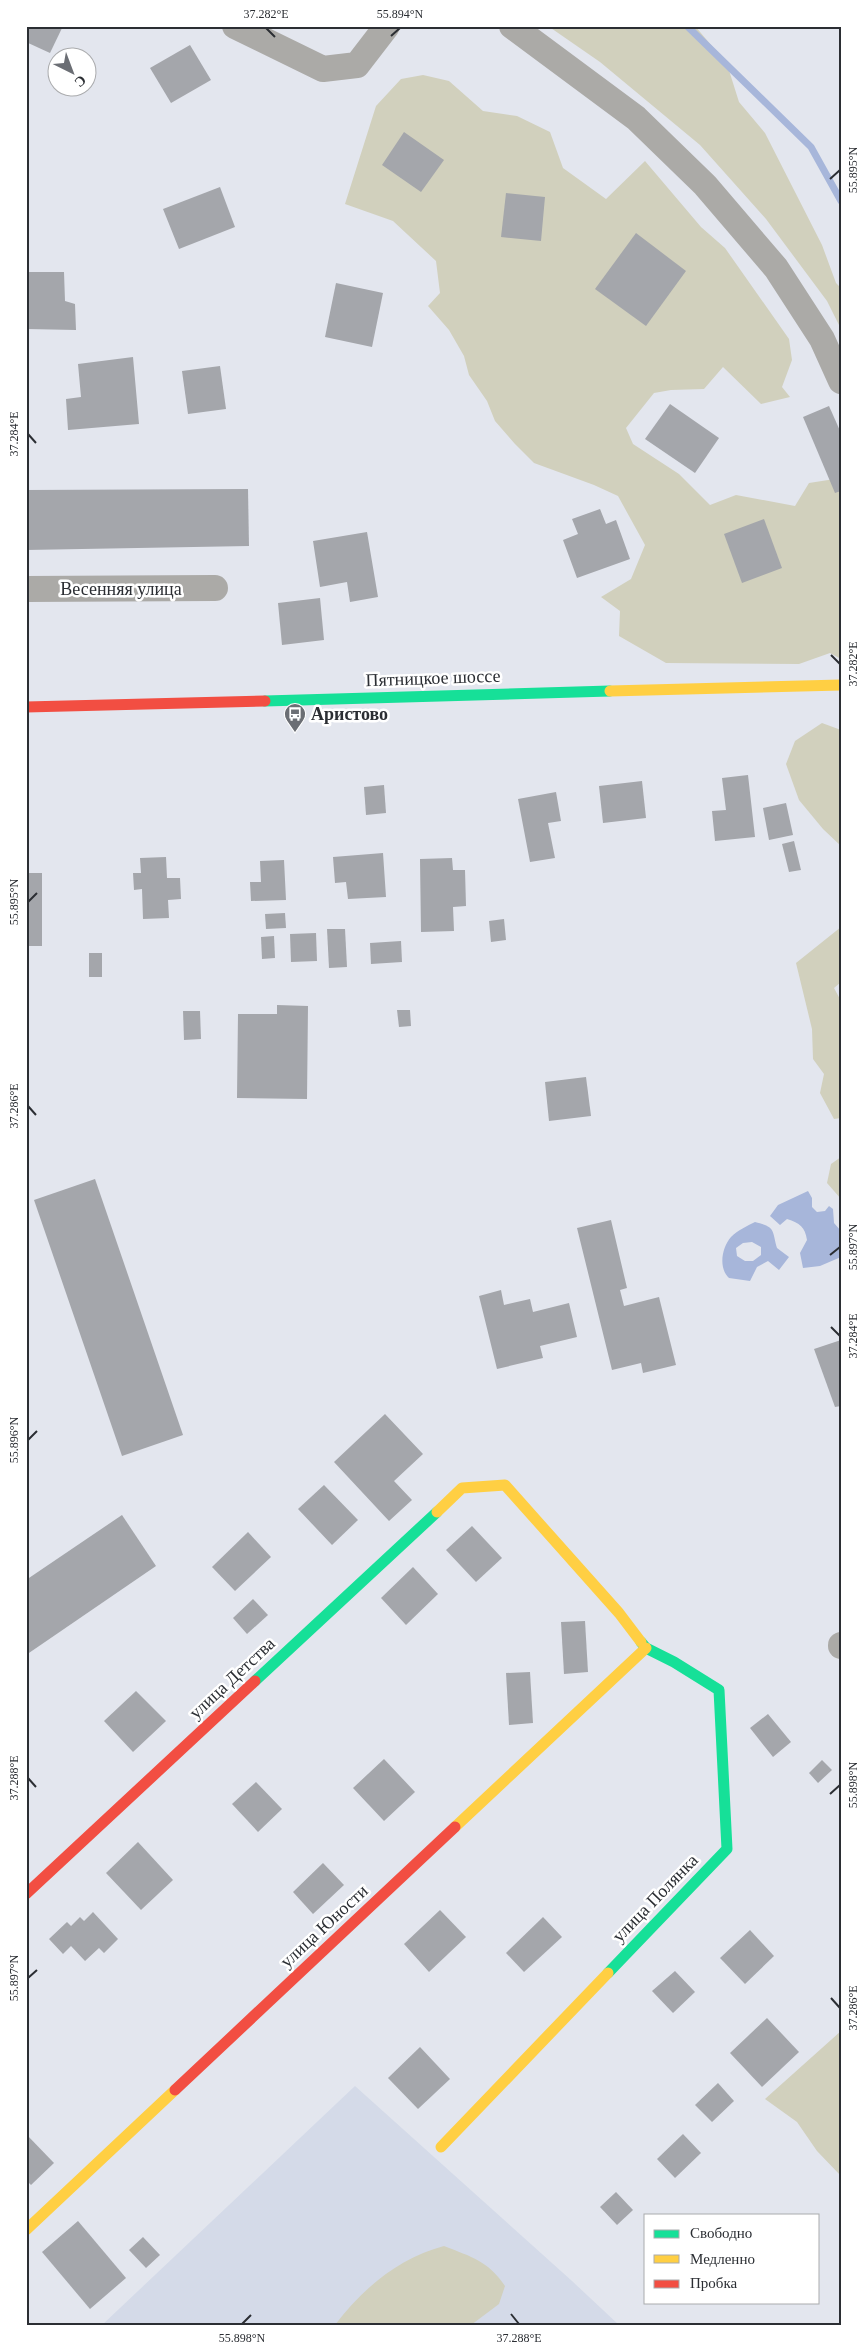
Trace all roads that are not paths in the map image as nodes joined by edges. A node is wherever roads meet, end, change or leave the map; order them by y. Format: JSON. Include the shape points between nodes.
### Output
{"nodes":[{"id":1,"x":235,"y":26,"type":"edge"},
{"id":2,"x":387,"y":26,"type":"edge"},
{"id":3,"x":512,"y":26,"type":"edge"},
{"id":4,"x":841,"y":381,"type":"edge"},
{"id":5,"x":215,"y":588,"type":"dead end"},
{"id":6,"x":26,"y":590,"type":"edge"},
{"id":7,"x":841,"y":685,"type":"edge"},
{"id":8,"x":26,"y":706,"type":"edge"},
{"id":9,"x":646,"y":1648,"type":"junction"},
{"id":10,"x":26,"y":1894,"type":"edge"},
{"id":11,"x":441,"y":2147,"type":"dead end"},
{"id":12,"x":26,"y":2230,"type":"edge"}],
"edges":[{"from":1,"to":2,"type":"street","via":[[323,69],[357,65]]},
{"from":3,"to":4,"type":"street","via":[[636,118],[705,184],[776,268],[822,339]]},
{"from":5,"to":6,"type":"street","name":"Весенняя улица"},
{"from":7,"to":8,"type":"street","name":"Пятницкое шоссе"},
{"from":9,"to":10,"type":"street","name":"улица Детства","via":[[505,1484],[462,1488]]},
{"from":9,"to":11,"type":"street","name":"улица Полянка","via":[[719,1690],[727,1849]]},
{"from":9,"to":12,"type":"street","name":"улица Юности"}]}
